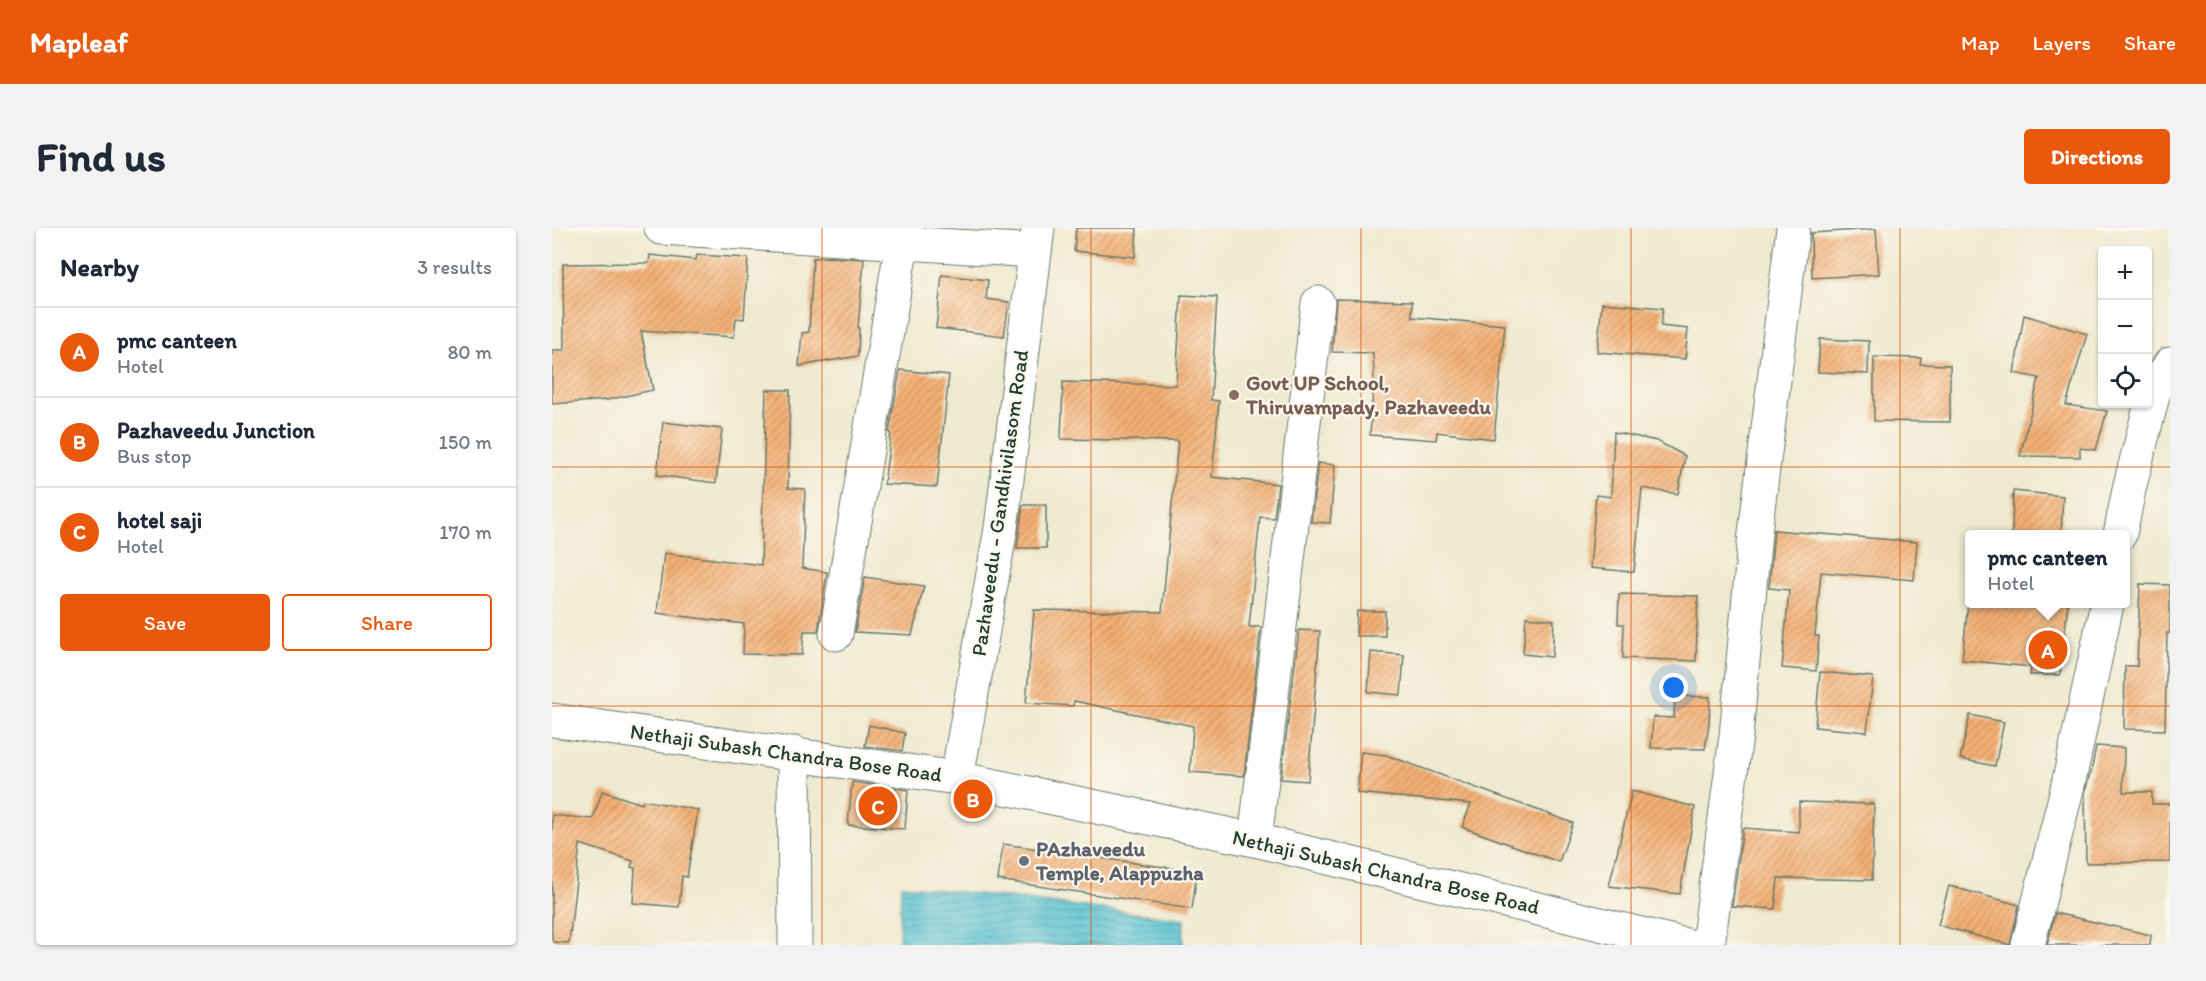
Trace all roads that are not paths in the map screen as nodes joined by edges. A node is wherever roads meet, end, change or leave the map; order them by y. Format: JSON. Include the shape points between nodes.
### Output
{"nodes":[{"id":1,"x":661,"y":228,"type":"edge"},
{"id":2,"x":1793,"y":228,"type":"edge"},
{"id":3,"x":1036,"y":240,"type":"edge"},
{"id":4,"x":902,"y":243,"type":"junction"},
{"id":5,"x":1318,"y":303,"type":"dead end"},
{"id":6,"x":2170,"y":364,"type":"edge"},
{"id":7,"x":2121,"y":530,"type":"edge"},
{"id":8,"x":2106,"y":608,"type":"edge"},
{"id":9,"x":836,"y":634,"type":"dead end"},
{"id":10,"x":552,"y":720,"type":"edge"},
{"id":11,"x":794,"y":753,"type":"junction"},
{"id":12,"x":957,"y":778,"type":"junction"},
{"id":13,"x":1255,"y":840,"type":"junction"},
{"id":14,"x":795,"y":945,"type":"edge"},
{"id":15,"x":1686,"y":945,"type":"edge"},
{"id":16,"x":1708,"y":945,"type":"edge"},
{"id":17,"x":2028,"y":945,"type":"edge"}],
"edges":[{"from":1,"to":4,"type":"street"},
{"from":2,"to":16,"type":"street","via":[[1755,533],[1736,736]]},
{"from":3,"to":4,"type":"street"},
{"from":3,"to":12,"type":"street","name":"Pazhaveedu - Gandhivilasom Road","via":[[1001,528]]},
{"from":4,"to":9,"type":"street"},
{"from":5,"to":13,"type":"street"},
{"from":6,"to":7,"type":"street","via":[[2154,392]]},
{"from":8,"to":17,"type":"street"},
{"from":10,"to":11,"type":"street","name":"Nethaji Subash Chandra Bose Road"},
{"from":11,"to":12,"type":"street","name":"Nethaji Subash Chandra Bose Road"},
{"from":11,"to":14,"type":"street"},
{"from":12,"to":13,"type":"street","name":"Nethaji Subash Chandra Bose Road"},
{"from":13,"to":15,"type":"street","name":"Nethaji Subash Chandra Bose Road"}]}
